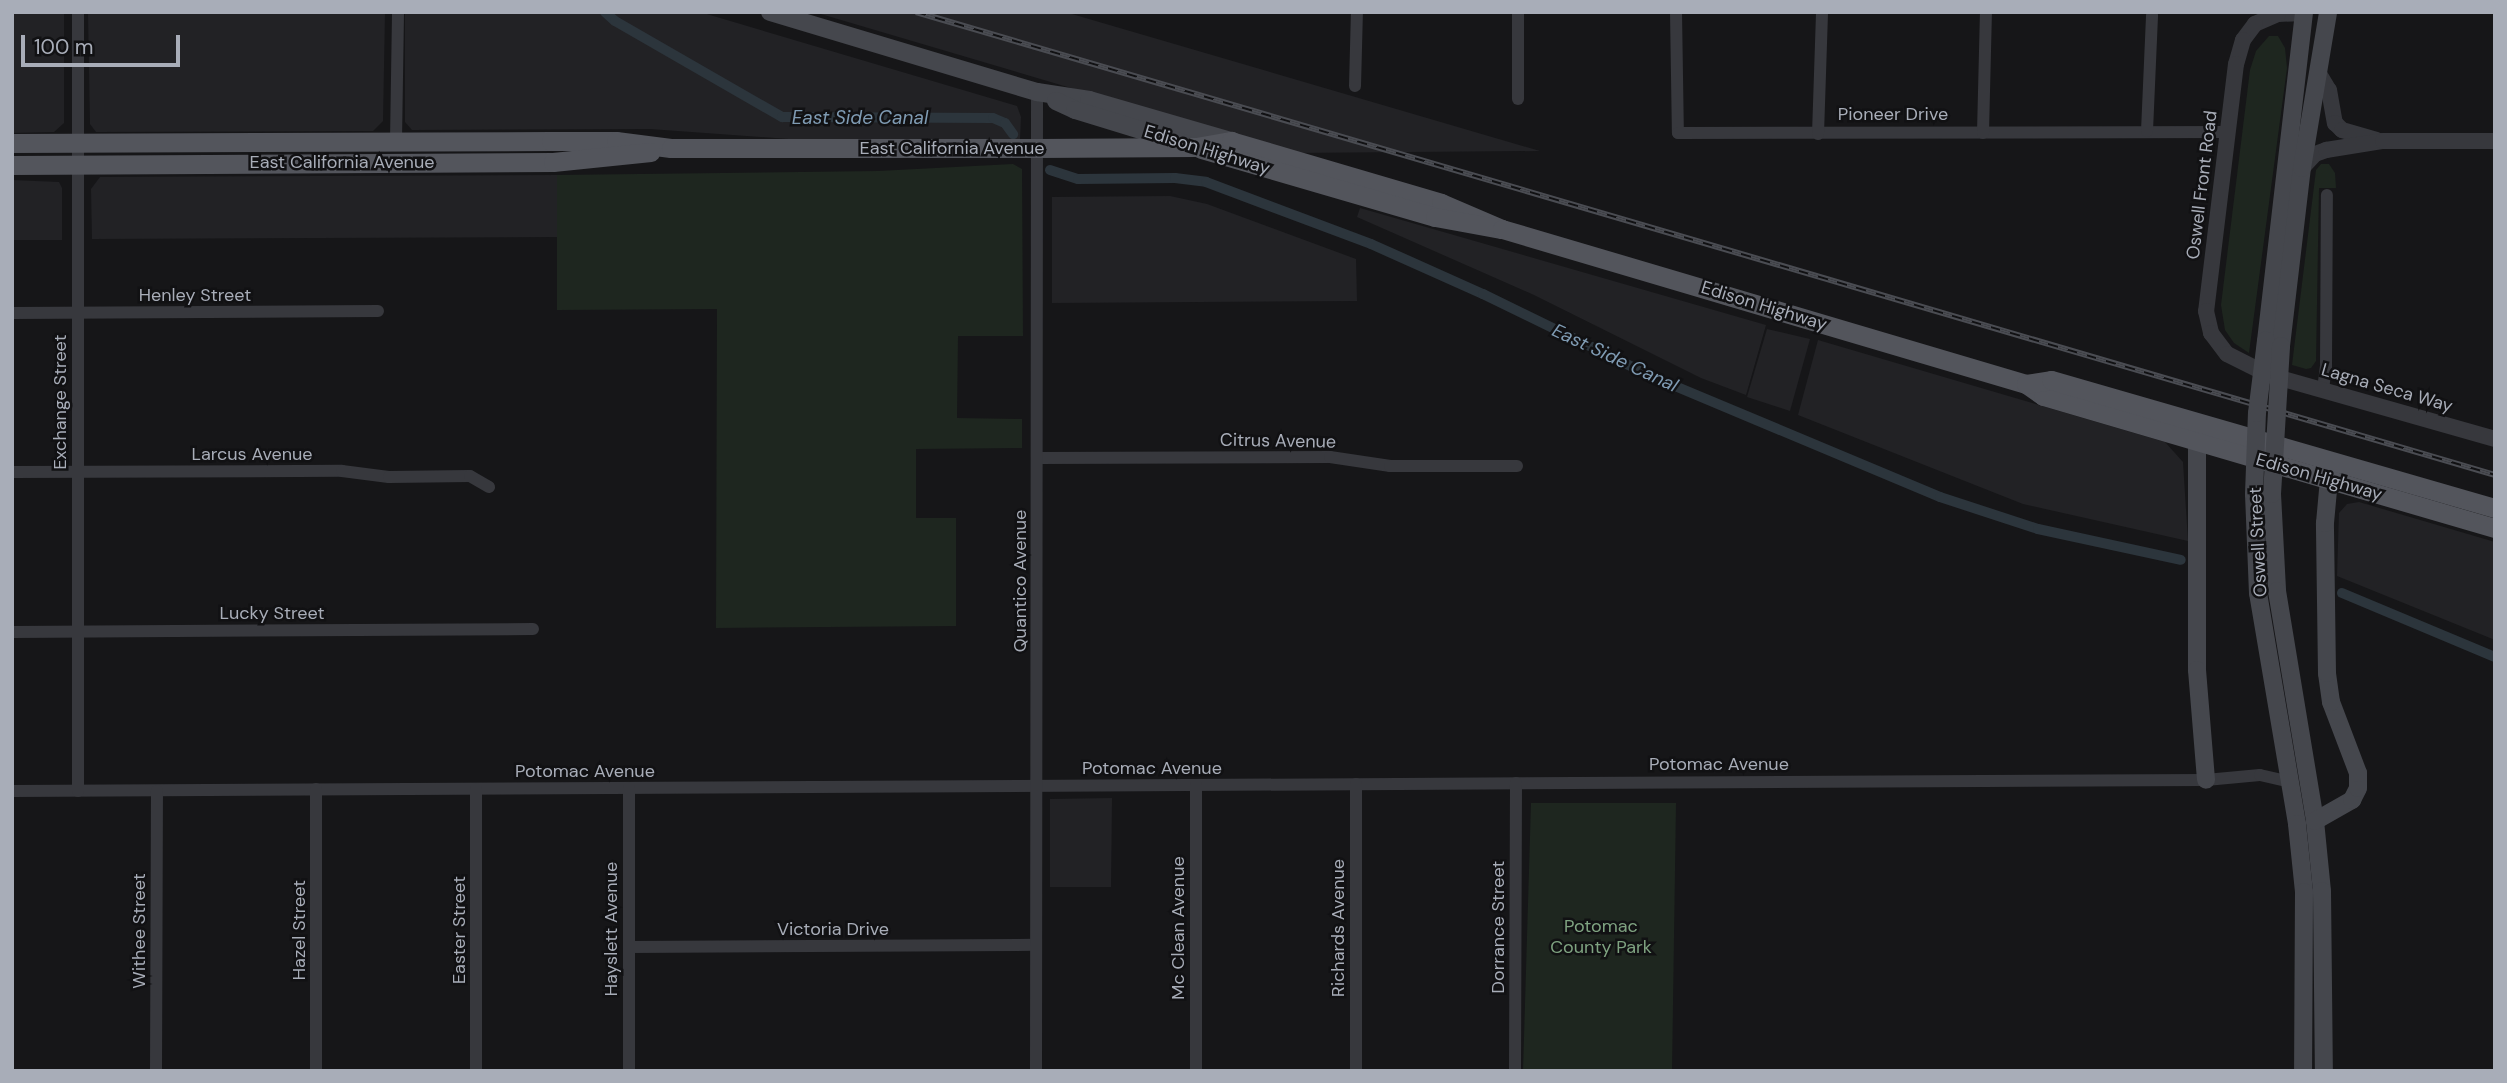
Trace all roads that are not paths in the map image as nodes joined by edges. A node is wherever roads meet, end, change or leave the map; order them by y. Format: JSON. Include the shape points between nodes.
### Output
{"nodes":[{"id":1,"x":78,"y":12,"type":"edge"},
{"id":2,"x":398,"y":12,"type":"edge"},
{"id":3,"x":770,"y":12,"type":"edge"},
{"id":4,"x":1357,"y":12,"type":"edge"},
{"id":5,"x":1518,"y":12,"type":"edge"},
{"id":6,"x":1676,"y":12,"type":"edge"},
{"id":7,"x":1822,"y":12,"type":"edge"},
{"id":8,"x":1986,"y":12,"type":"edge"},
{"id":9,"x":2328,"y":12,"type":"edge"},
{"id":10,"x":2304,"y":13,"type":"edge"},
{"id":11,"x":2152,"y":15,"type":"dead end"},
{"id":12,"x":2318,"y":72,"type":"junction"},
{"id":13,"x":1355,"y":86,"type":"dead end"},
{"id":14,"x":1037,"y":92,"type":"junction"},
{"id":15,"x":1518,"y":99,"type":"dead end"},
{"id":16,"x":2147,"y":131,"type":"junction"},
{"id":17,"x":2228,"y":132,"type":"junction"},
{"id":18,"x":1983,"y":133,"type":"junction"},
{"id":19,"x":1818,"y":134,"type":"junction"},
{"id":20,"x":396,"y":141,"type":"junction"},
{"id":21,"x":1231,"y":141,"type":"junction"},
{"id":22,"x":2383,"y":141,"type":"junction"},
{"id":23,"x":2495,"y":141,"type":"edge"},
{"id":24,"x":12,"y":143,"type":"edge"},
{"id":25,"x":76,"y":143,"type":"junction"},
{"id":26,"x":671,"y":148,"type":"junction"},
{"id":27,"x":1038,"y":148,"type":"junction"},
{"id":28,"x":1196,"y":148,"type":"junction"},
{"id":29,"x":289,"y":163,"type":"junction"},
{"id":30,"x":76,"y":164,"type":"junction"},
{"id":31,"x":12,"y":165,"type":"edge"},
{"id":32,"x":2302,"y":168,"type":"junction"},
{"id":33,"x":2326,"y":195,"type":"dead end"},
{"id":34,"x":1502,"y":229,"type":"junction"},
{"id":35,"x":378,"y":311,"type":"dead end"},
{"id":36,"x":12,"y":313,"type":"edge"},
{"id":37,"x":77,"y":313,"type":"junction"},
{"id":38,"x":2274,"y":344,"type":"junction"},
{"id":39,"x":2269,"y":375,"type":"joint"},
{"id":40,"x":2323,"y":390,"type":"junction"},
{"id":41,"x":2200,"y":432,"type":"junction"},
{"id":42,"x":2495,"y":439,"type":"edge"},
{"id":43,"x":1037,"y":458,"type":"junction"},
{"id":44,"x":1517,"y":466,"type":"dead end"},
{"id":45,"x":2329,"y":470,"type":"junction"},
{"id":46,"x":12,"y":472,"type":"edge"},
{"id":47,"x":77,"y":472,"type":"junction"},
{"id":48,"x":489,"y":487,"type":"dead end"},
{"id":49,"x":2263,"y":494,"type":"junction"},
{"id":50,"x":2495,"y":508,"type":"edge"},
{"id":51,"x":2495,"y":528,"type":"edge"},
{"id":52,"x":533,"y":629,"type":"dead end"},
{"id":53,"x":12,"y":632,"type":"edge"},
{"id":54,"x":78,"y":632,"type":"junction"},
{"id":55,"x":2206,"y":780,"type":"junction"},
{"id":56,"x":2290,"y":782,"type":"junction"},
{"id":57,"x":1516,"y":783,"type":"junction"},
{"id":58,"x":1356,"y":784,"type":"junction"},
{"id":59,"x":1196,"y":785,"type":"junction"},
{"id":60,"x":1037,"y":786,"type":"junction"},
{"id":61,"x":629,"y":788,"type":"junction"},
{"id":62,"x":317,"y":789,"type":"junction"},
{"id":63,"x":477,"y":789,"type":"junction"},
{"id":64,"x":12,"y":791,"type":"edge"},
{"id":65,"x":78,"y":791,"type":"junction"},
{"id":66,"x":156,"y":791,"type":"junction"},
{"id":67,"x":2315,"y":821,"type":"junction"},
{"id":68,"x":1037,"y":945,"type":"junction"},
{"id":69,"x":629,"y":947,"type":"junction"},
{"id":70,"x":2306,"y":1066,"type":"edge"},
{"id":71,"x":156,"y":1071,"type":"edge"},
{"id":72,"x":316,"y":1071,"type":"edge"},
{"id":73,"x":476,"y":1071,"type":"edge"},
{"id":74,"x":629,"y":1071,"type":"edge"},
{"id":75,"x":1036,"y":1071,"type":"edge"},
{"id":76,"x":1196,"y":1071,"type":"edge"},
{"id":77,"x":1356,"y":1071,"type":"edge"},
{"id":78,"x":1515,"y":1071,"type":"edge"},
{"id":79,"x":2324,"y":1071,"type":"edge"}],
"edges":[{"from":1,"to":25,"type":"street","name":"Exchange Street"},
{"from":2,"to":20,"type":"street"},
{"from":3,"to":14,"type":"main road","name":"Edison Highway"},
{"from":4,"to":13,"type":"street"},
{"from":5,"to":15,"type":"street"},
{"from":6,"to":19,"type":"street","name":"Pioneer Drive","via":[[1678,133]]},
{"from":7,"to":19,"type":"street"},
{"from":8,"to":18,"type":"street"},
{"from":9,"to":12,"type":"main road","name":"Oswell Street"},
{"from":10,"to":17,"type":"street","name":"Oswell Front Road","via":[[2278,13],[2255,23],[2243,40]]},
{"from":10,"to":38,"type":"main road","name":"Oswell Street"},
{"from":11,"to":16,"type":"street"},
{"from":12,"to":22,"type":"street","via":[[2329,90],[2335,123],[2342,130]]},
{"from":12,"to":32,"type":"main road","name":"Oswell Street"},
{"from":14,"to":21,"type":"main road","name":"Edison Highway","via":[[1089,100]]},
{"from":14,"to":27,"type":"street","name":"Quantico Avenue"},
{"from":14,"to":28,"type":"main road","name":"Edison Highway","via":[[1075,110]]},
{"from":16,"to":17,"type":"street","name":"Pioneer Drive"},
{"from":16,"to":18,"type":"street","name":"Pioneer Drive"},
{"from":17,"to":39,"type":"street","name":"Oswell Front Road","via":[[2206,311],[2208,326],[2227,354]]},
{"from":18,"to":19,"type":"street","name":"Pioneer Drive"},
{"from":20,"to":25,"type":"main road","name":"East California Avenue"},
{"from":20,"to":26,"type":"main road","name":"East California Avenue","via":[[616,141]]},
{"from":20,"to":29,"type":"main road","via":[[377,151],[324,153]]},
{"from":21,"to":28,"type":"main road","name":"East California Avenue"},
{"from":21,"to":34,"type":"main road","name":"Edison Highway","via":[[1441,203]]},
{"from":22,"to":23,"type":"street"},
{"from":22,"to":32,"type":"street","via":[[2326,150]]},
{"from":24,"to":25,"type":"main road","name":"East California Avenue"},
{"from":25,"to":30,"type":"street","name":"Exchange Street"},
{"from":26,"to":27,"type":"main road","name":"East California Avenue"},
{"from":26,"to":29,"type":"main road","name":"East California Avenue","via":[[553,162]]},
{"from":27,"to":28,"type":"main road","name":"East California Avenue"},
{"from":27,"to":43,"type":"street","name":"Quantico Avenue"},
{"from":28,"to":34,"type":"main road","name":"Edison Highway","via":[[1435,216]]},
{"from":29,"to":30,"type":"main road","name":"East California Avenue"},
{"from":30,"to":31,"type":"main road","name":"East California Avenue"},
{"from":30,"to":37,"type":"street","name":"Exchange Street"},
{"from":32,"to":38,"type":"main road","name":"Oswell Street"},
{"from":33,"to":40,"type":"street"},
{"from":34,"to":41,"type":"main road","name":"Edison Highway","via":[[2026,384],[2043,396]]},
{"from":35,"to":37,"type":"street","name":"Henley Street"},
{"from":36,"to":37,"type":"street","name":"Henley Street"},
{"from":37,"to":47,"type":"street","name":"Exchange Street"},
{"from":38,"to":49,"type":"main road","name":"Oswell Street","bridge":true},
{"from":39,"to":40,"type":"street","name":"Lagna Seca Way"},
{"from":40,"to":42,"type":"street","name":"Lagna Seca Way"},
{"from":41,"to":45,"type":"main road","name":"Edison Highway"},
{"from":41,"to":55,"type":"main road","via":[[2197,670]]},
{"from":43,"to":44,"type":"street","name":"Citrus Avenue","via":[[1330,457],[1390,466]]},
{"from":43,"to":60,"type":"street","name":"Quantico Avenue"},
{"from":45,"to":50,"type":"main road","name":"Edison Highway"},
{"from":45,"to":51,"type":"main road","name":"Edison Highway"},
{"from":45,"to":67,"type":"main road","via":[[2327,673],[2331,702],[2358,774],[2358,788],[2352,800]]},
{"from":46,"to":47,"type":"street","name":"Larcus Avenue"},
{"from":47,"to":48,"type":"street","name":"Larcus Avenue","via":[[342,471],[389,477],[470,476]]},
{"from":47,"to":54,"type":"street","name":"Exchange Street"},
{"from":49,"to":56,"type":"main road","name":"Oswell Street","via":[[2258,593]]},
{"from":49,"to":67,"type":"main road","name":"Oswell Street"},
{"from":52,"to":54,"type":"street","name":"Lucky Street"},
{"from":53,"to":54,"type":"street","name":"Lucky Street"},
{"from":54,"to":65,"type":"street","name":"Exchange Street"},
{"from":55,"to":56,"type":"street","name":"Potomac Avenue","via":[[2260,775]]},
{"from":55,"to":57,"type":"street","name":"Potomac Avenue"},
{"from":56,"to":70,"type":"main road","name":"Oswell Street","via":[[2304,892]]},
{"from":57,"to":58,"type":"street","name":"Potomac Avenue"},
{"from":57,"to":78,"type":"street","name":"Dorrance Street"},
{"from":58,"to":59,"type":"street","name":"Potomac Avenue"},
{"from":58,"to":77,"type":"street","name":"Richards Avenue"},
{"from":59,"to":60,"type":"street","name":"Potomac Avenue"},
{"from":59,"to":76,"type":"street","name":"Mc Clean Avenue"},
{"from":60,"to":61,"type":"street","name":"Potomac Avenue"},
{"from":60,"to":68,"type":"street","name":"Quantico Avenue"},
{"from":61,"to":63,"type":"street","name":"Potomac Avenue"},
{"from":61,"to":69,"type":"street","name":"Hayslett Avenue"},
{"from":62,"to":63,"type":"street","name":"Potomac Avenue"},
{"from":62,"to":66,"type":"street","name":"Potomac Avenue"},
{"from":62,"to":72,"type":"street","name":"Hazel Street"},
{"from":63,"to":73,"type":"street","name":"Easter Street"},
{"from":64,"to":65,"type":"street","name":"Potomac Avenue"},
{"from":65,"to":66,"type":"street","name":"Potomac Avenue"},
{"from":66,"to":71,"type":"street","name":"Withee Street"},
{"from":67,"to":79,"type":"main road","name":"Oswell Street","via":[[2322,891]]},
{"from":68,"to":69,"type":"street","name":"Victoria Drive"},
{"from":68,"to":75,"type":"street","name":"Quantico Avenue"},
{"from":69,"to":74,"type":"street","name":"Hayslett Avenue"}]}
